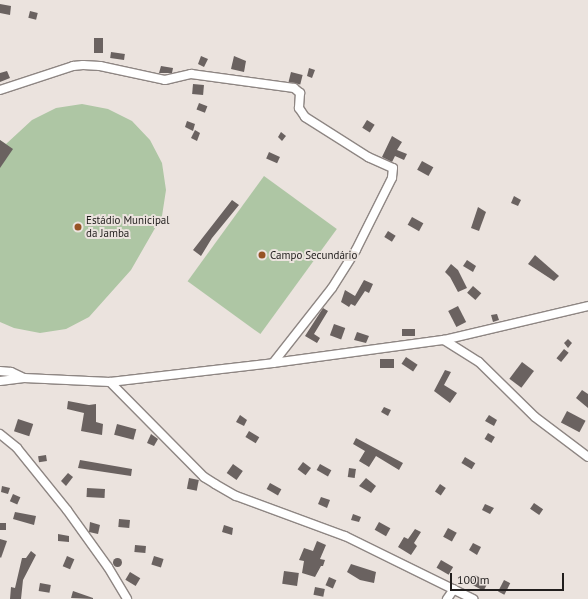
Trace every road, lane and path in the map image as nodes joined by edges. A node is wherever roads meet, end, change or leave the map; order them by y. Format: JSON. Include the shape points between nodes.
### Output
{"nodes":[{"id":1,"x":0,"y":90,"type":"edge"},
{"id":2,"x":588,"y":306,"type":"edge"},
{"id":3,"x":444,"y":340,"type":"junction"},
{"id":4,"x":273,"y":363,"type":"junction"},
{"id":5,"x":0,"y":371,"type":"edge"},
{"id":6,"x":24,"y":378,"type":"junction"},
{"id":7,"x":0,"y":382,"type":"edge"},
{"id":8,"x":110,"y":382,"type":"junction"},
{"id":9,"x":0,"y":434,"type":"edge"},
{"id":10,"x":588,"y":457,"type":"edge"},
{"id":11,"x":454,"y":590,"type":"junction"},
{"id":12,"x":127,"y":599,"type":"edge"},
{"id":13,"x":447,"y":599,"type":"edge"},
{"id":14,"x":473,"y":599,"type":"edge"}],
"edges":[{"from":1,"to":4,"type":"street","via":[[72,66],[83,65],[100,66],[165,80],[191,74],[294,88],[300,93],[299,111],[305,117],[368,157],[393,168],[392,178],[356,250],[332,288]]},
{"from":2,"to":3,"type":"street"},
{"from":3,"to":4,"type":"street"},
{"from":3,"to":10,"type":"street","via":[[479,362],[535,417]]},
{"from":4,"to":8,"type":"street"},
{"from":5,"to":6,"type":"street","via":[[11,372]]},
{"from":6,"to":7,"type":"street"},
{"from":6,"to":8,"type":"street"},
{"from":8,"to":11,"type":"street","via":[[204,477],[215,484],[236,496],[345,536]]},
{"from":9,"to":12,"type":"street","via":[[17,448],[67,510],[108,567]]},
{"from":11,"to":13,"type":"street"},
{"from":11,"to":14,"type":"street"}]}
